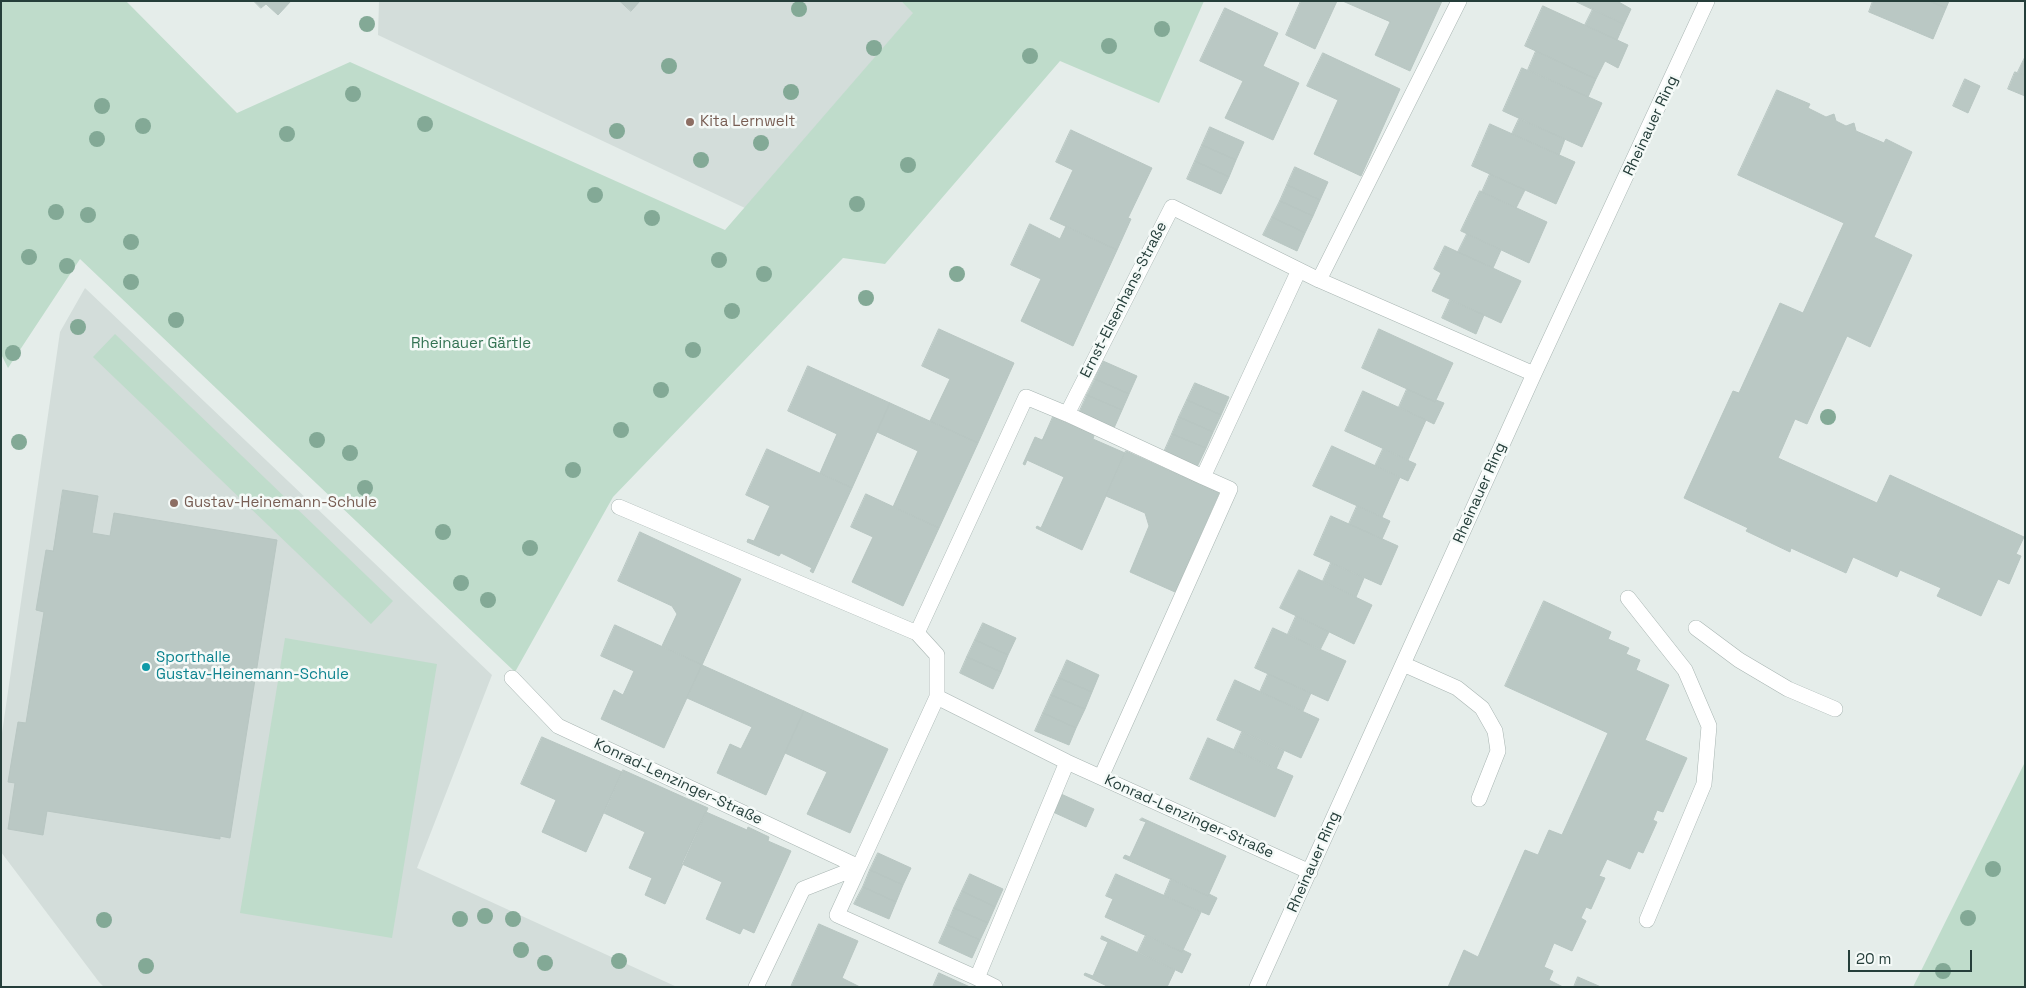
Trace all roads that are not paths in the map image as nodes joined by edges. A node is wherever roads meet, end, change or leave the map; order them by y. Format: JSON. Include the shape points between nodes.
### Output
{"nodes":[{"id":1,"x":1459,"y":1,"type":"edge"},
{"id":2,"x":1708,"y":1,"type":"edge"},
{"id":3,"x":1299,"y":270,"type":"junction"},
{"id":4,"x":1319,"y":280,"type":"junction"},
{"id":5,"x":1534,"y":374,"type":"junction"},
{"id":6,"x":1067,"y":414,"type":"junction"},
{"id":7,"x":1203,"y":477,"type":"junction"},
{"id":8,"x":619,"y":507,"type":"dead end"},
{"id":9,"x":1628,"y":598,"type":"dead end"},
{"id":10,"x":1696,"y":628,"type":"dead end"},
{"id":11,"x":917,"y":633,"type":"junction"},
{"id":12,"x":1403,"y":664,"type":"junction"},
{"id":13,"x":512,"y":678,"type":"dead end"},
{"id":14,"x":937,"y":697,"type":"junction"},
{"id":15,"x":1835,"y":710,"type":"dead end"},
{"id":16,"x":1068,"y":762,"type":"junction"},
{"id":17,"x":1101,"y":777,"type":"junction"},
{"id":18,"x":1479,"y":799,"type":"dead end"},
{"id":19,"x":859,"y":866,"type":"junction"},
{"id":20,"x":1310,"y":872,"type":"junction"},
{"id":21,"x":1647,"y":920,"type":"dead end"},
{"id":22,"x":977,"y":978,"type":"junction"},
{"id":23,"x":756,"y":987,"type":"edge"},
{"id":24,"x":995,"y":987,"type":"edge"},
{"id":25,"x":1257,"y":987,"type":"edge"}],
"edges":[{"from":1,"to":4,"type":"street"},
{"from":2,"to":5,"type":"street","name":"Rheinauer Ring"},
{"from":3,"to":4,"type":"street","name":"Ernst-Elsenhans-Straße"},
{"from":3,"to":6,"type":"street","name":"Ernst-Elsenhans-Straße","via":[[1172,206]]},
{"from":3,"to":7,"type":"street"},
{"from":4,"to":5,"type":"street","name":"Ernst-Elsenhans-Straße"},
{"from":5,"to":12,"type":"street","name":"Rheinauer Ring"},
{"from":6,"to":7,"type":"street"},
{"from":6,"to":11,"type":"street","via":[[1026,397]]},
{"from":7,"to":17,"type":"street","via":[[1230,489]]},
{"from":8,"to":11,"type":"street"},
{"from":9,"to":21,"type":"street","via":[[1685,670],[1709,726],[1704,784]]},
{"from":10,"to":15,"type":"street","via":[[1739,660],[1788,689]]},
{"from":11,"to":14,"type":"street","via":[[937,655]]},
{"from":12,"to":18,"type":"street","via":[[1456,688],[1482,708],[1495,731],[1498,751]]},
{"from":12,"to":20,"type":"street","name":"Rheinauer Ring"},
{"from":13,"to":19,"type":"street","name":"Konrad-Lenzinger-Straße","via":[[558,726]]},
{"from":14,"to":16,"type":"street","name":"Konrad-Lenzinger-Straße"},
{"from":14,"to":19,"type":"street"},
{"from":16,"to":17,"type":"street","name":"Konrad-Lenzinger-Straße"},
{"from":16,"to":22,"type":"street"},
{"from":17,"to":20,"type":"street","name":"Konrad-Lenzinger-Straße"},
{"from":19,"to":22,"type":"street","via":[[837,915]]},
{"from":19,"to":23,"type":"street","via":[[803,889]]},
{"from":20,"to":25,"type":"street","name":"Rheinauer Ring"},
{"from":22,"to":24,"type":"street"}]}
